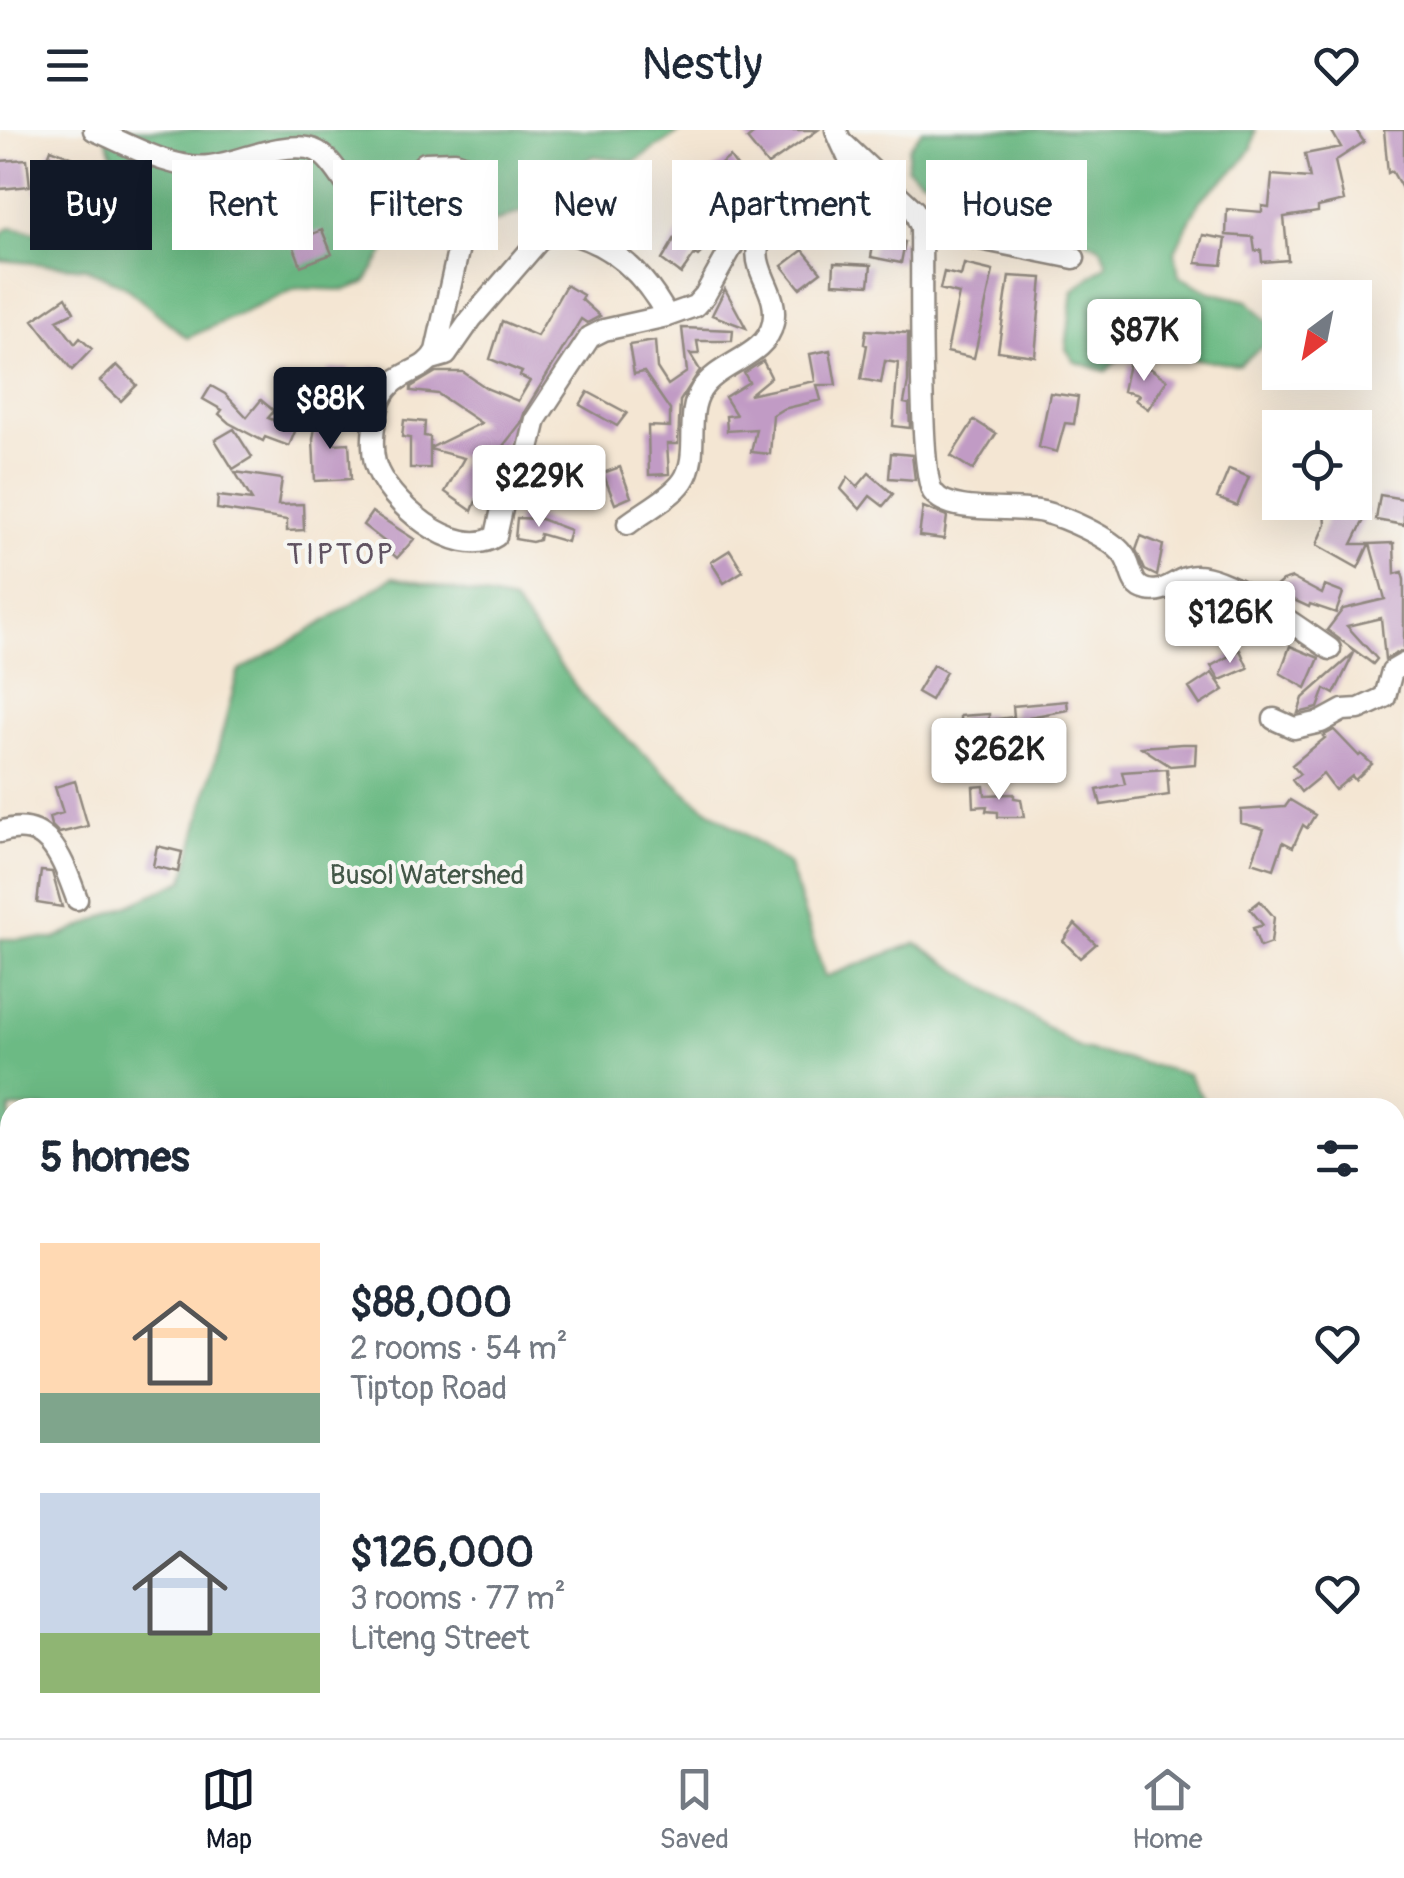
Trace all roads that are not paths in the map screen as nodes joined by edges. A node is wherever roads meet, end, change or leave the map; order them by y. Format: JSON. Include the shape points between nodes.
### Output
{"nodes":[{"id":1,"x":94,"y":130,"type":"edge"},
{"id":2,"x":838,"y":136,"type":"edge"},
{"id":3,"x":848,"y":160,"type":"edge"},
{"id":4,"x":921,"y":226,"type":"junction"},
{"id":5,"x":729,"y":250,"type":"edge"},
{"id":6,"x":757,"y":250,"type":"edge"},
{"id":7,"x":1074,"y":258,"type":"dead end"},
{"id":8,"x":667,"y":316,"type":"junction"},
{"id":9,"x":432,"y":359,"type":"junction"},
{"id":10,"x":628,"y":524,"type":"dead end"},
{"id":11,"x":1330,"y":649,"type":"dead end"},
{"id":12,"x":1404,"y":664,"type":"edge"},
{"id":13,"x":1274,"y":719,"type":"dead end"},
{"id":14,"x":0,"y":832,"type":"edge"},
{"id":15,"x":76,"y":900,"type":"dead end"}],
"edges":[{"from":1,"to":9,"type":"street","via":[[193,167],[313,148],[332,162],[358,200],[375,206],[388,203],[425,163],[469,167],[474,179]]},
{"from":2,"to":3,"type":"street"},
{"from":2,"to":4,"type":"street","via":[[914,210]]},
{"from":4,"to":7,"type":"street"},
{"from":4,"to":11,"type":"street","via":[[924,431],[930,488],[938,498],[1055,516],[1112,544],[1126,557],[1132,580],[1147,590],[1193,575],[1208,578]]},
{"from":5,"to":8,"type":"street","via":[[705,296]]},
{"from":6,"to":10,"type":"street","via":[[774,314],[769,335],[702,389],[682,482]]},
{"from":8,"to":9,"type":"street","via":[[626,260],[552,230],[446,356]]},
{"from":8,"to":9,"type":"street","via":[[590,336],[536,419],[528,452],[508,482],[500,529],[489,540],[428,528],[375,463],[382,396],[403,374]]},
{"from":12,"to":13,"type":"street","via":[[1392,671],[1385,697],[1359,709],[1294,728]]},
{"from":14,"to":15,"type":"street","via":[[26,827],[44,836]]}]}
